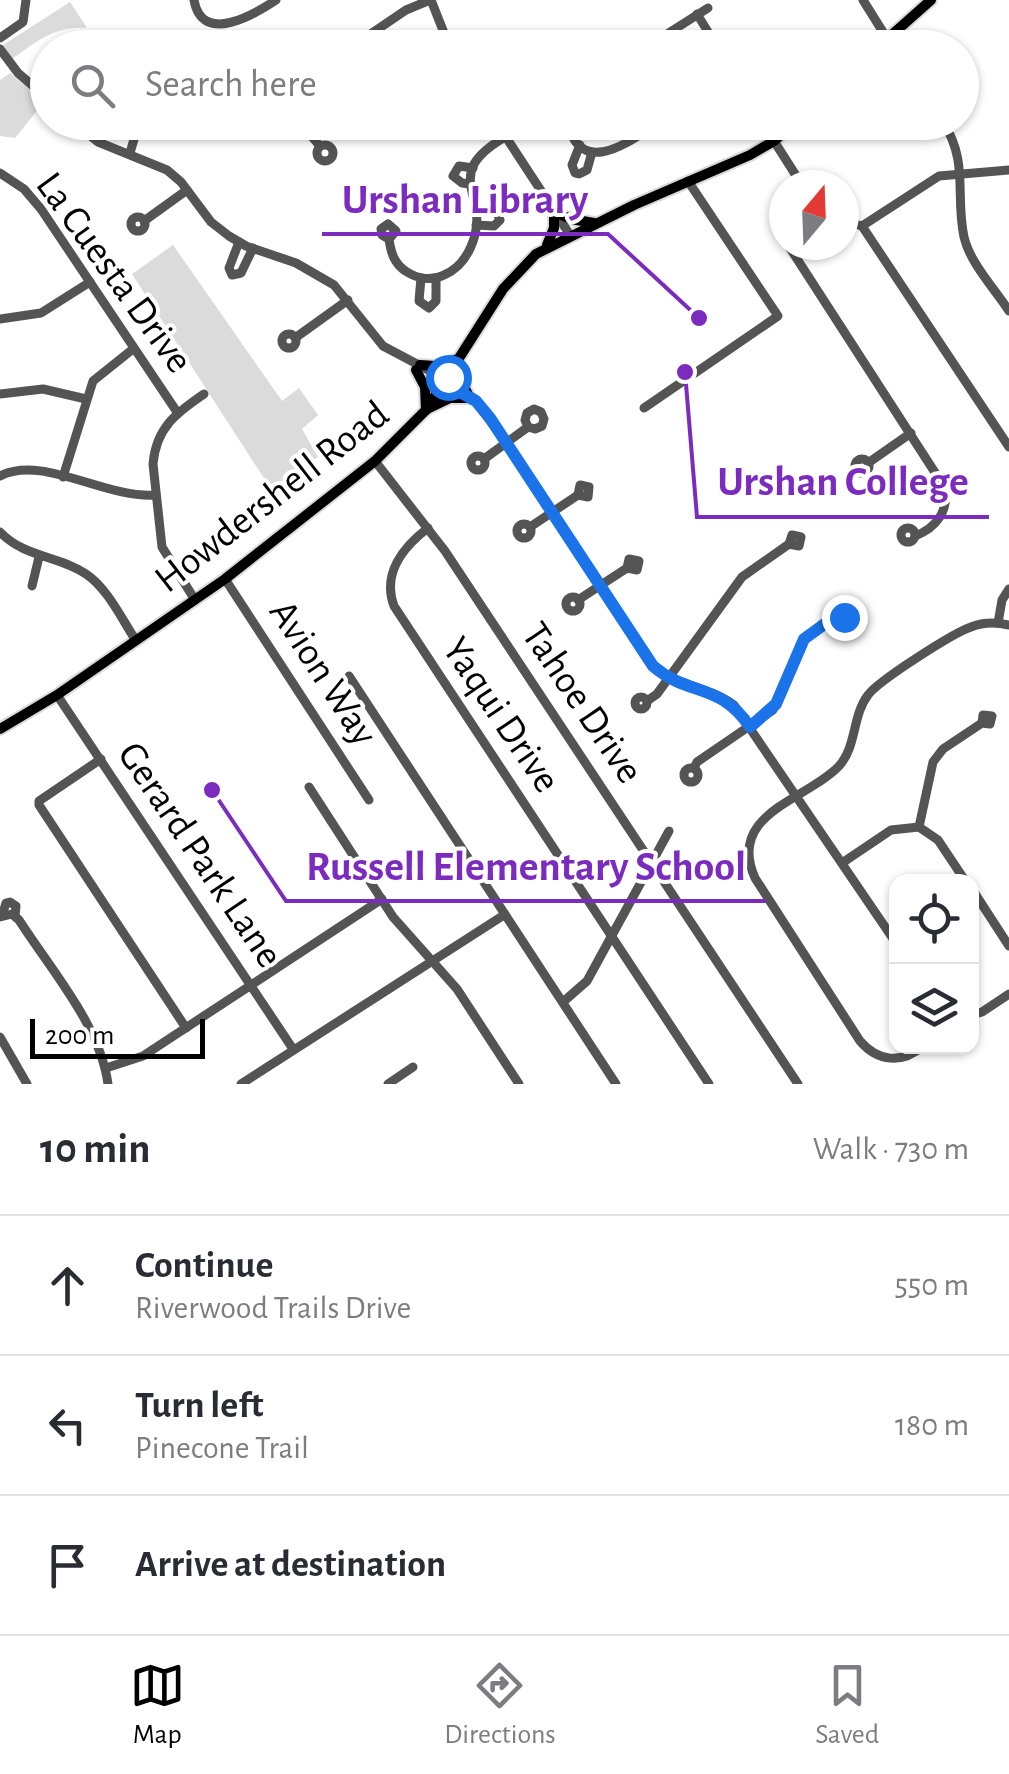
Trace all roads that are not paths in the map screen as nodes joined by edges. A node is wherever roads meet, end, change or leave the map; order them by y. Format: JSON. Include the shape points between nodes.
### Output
{"nodes":[{"id":1,"x":26,"y":0,"type":"edge"},
{"id":2,"x":194,"y":0,"type":"edge"},
{"id":3,"x":276,"y":0,"type":"edge"},
{"id":4,"x":430,"y":0,"type":"edge"},
{"id":5,"x":864,"y":0,"type":"edge"},
{"id":6,"x":931,"y":0,"type":"edge"},
{"id":7,"x":708,"y":8,"type":"dead end"},
{"id":8,"x":697,"y":14,"type":"junction"},
{"id":9,"x":377,"y":30,"type":"edge"},
{"id":10,"x":442,"y":30,"type":"edge"},
{"id":11,"x":673,"y":30,"type":"edge"},
{"id":12,"x":707,"y":30,"type":"edge"},
{"id":13,"x":883,"y":30,"type":"edge"},
{"id":14,"x":903,"y":30,"type":"edge"},
{"id":15,"x":0,"y":38,"type":"edge"},
{"id":16,"x":0,"y":49,"type":"edge"},
{"id":17,"x":30,"y":83,"type":"edge"},
{"id":18,"x":96,"y":140,"type":"edge"},
{"id":19,"x":134,"y":140,"type":"edge"},
{"id":20,"x":315,"y":140,"type":"edge"},
{"id":21,"x":503,"y":140,"type":"edge"},
{"id":22,"x":507,"y":140,"type":"edge"},
{"id":23,"x":577,"y":140,"type":"edge"},
{"id":24,"x":629,"y":140,"type":"edge"},
{"id":25,"x":774,"y":140,"type":"joint"},
{"id":26,"x":953,"y":140,"type":"edge"},
{"id":27,"x":320,"y":146,"type":"dead end"},
{"id":28,"x":580,"y":146,"type":"junction"},
{"id":29,"x":592,"y":152,"type":"junction"},
{"id":30,"x":130,"y":153,"type":"junction"},
{"id":31,"x":473,"y":168,"type":"junction"},
{"id":32,"x":793,"y":170,"type":"edge"},
{"id":33,"x":1009,"y":170,"type":"edge"},
{"id":34,"x":961,"y":172,"type":"junction"},
{"id":35,"x":0,"y":173,"type":"edge"},
{"id":36,"x":688,"y":181,"type":"junction"},
{"id":37,"x":470,"y":184,"type":"junction"},
{"id":38,"x":187,"y":190,"type":"junction"},
{"id":39,"x":476,"y":210,"type":"junction"},
{"id":40,"x":554,"y":212,"type":"junction"},
{"id":41,"x":144,"y":220,"type":"dead end"},
{"id":42,"x":594,"y":223,"type":"junction"},
{"id":43,"x":476,"y":225,"type":"junction"},
{"id":44,"x":859,"y":225,"type":"edge"},
{"id":45,"x":862,"y":226,"type":"junction"},
{"id":46,"x":570,"y":235,"type":"junction"},
{"id":47,"x":389,"y":239,"type":"dead end"},
{"id":48,"x":239,"y":242,"type":"junction"},
{"id":49,"x":253,"y":248,"type":"junction"},
{"id":50,"x":543,"y":250,"type":"junction"},
{"id":51,"x":798,"y":260,"type":"edge"},
{"id":52,"x":421,"y":278,"type":"junction"},
{"id":53,"x":436,"y":278,"type":"junction"},
{"id":54,"x":90,"y":282,"type":"junction"},
{"id":55,"x":348,"y":300,"type":"junction"},
{"id":56,"x":1009,"y":310,"type":"edge"},
{"id":57,"x":1,"y":316,"type":"edge"},
{"id":58,"x":295,"y":338,"type":"dead end"},
{"id":59,"x":133,"y":349,"type":"junction"},
{"id":60,"x":459,"y":359,"type":"junction"},
{"id":61,"x":418,"y":367,"type":"junction"},
{"id":62,"x":444,"y":383,"type":"junction"},
{"id":63,"x":0,"y":394,"type":"edge"},
{"id":64,"x":204,"y":394,"type":"dead end"},
{"id":65,"x":470,"y":398,"type":"junction"},
{"id":66,"x":86,"y":400,"type":"junction"},
{"id":67,"x":644,"y":408,"type":"dead end"},
{"id":68,"x":426,"y":410,"type":"junction"},
{"id":69,"x":176,"y":412,"type":"junction"},
{"id":70,"x":528,"y":426,"type":"dead end"},
{"id":71,"x":911,"y":432,"type":"junction"},
{"id":72,"x":507,"y":443,"type":"junction"},
{"id":73,"x":1009,"y":448,"type":"edge"},
{"id":74,"x":484,"y":460,"type":"dead end"},
{"id":75,"x":376,"y":461,"type":"junction"},
{"id":76,"x":868,"y":463,"type":"dead end"},
{"id":77,"x":0,"y":476,"type":"edge"},
{"id":78,"x":63,"y":476,"type":"junction"},
{"id":79,"x":156,"y":495,"type":"junction"},
{"id":80,"x":578,"y":495,"type":"dead end"},
{"id":81,"x":553,"y":512,"type":"junction"},
{"id":82,"x":530,"y":527,"type":"dead end"},
{"id":83,"x":428,"y":528,"type":"junction"},
{"id":84,"x":0,"y":532,"type":"edge"},
{"id":85,"x":915,"y":536,"type":"dead end"},
{"id":86,"x":789,"y":544,"type":"dead end"},
{"id":87,"x":40,"y":557,"type":"junction"},
{"id":88,"x":627,"y":568,"type":"dead end"},
{"id":89,"x":225,"y":579,"type":"junction"},
{"id":90,"x":32,"y":586,"type":"dead end"},
{"id":91,"x":600,"y":586,"type":"junction"},
{"id":92,"x":1009,"y":589,"type":"edge"},
{"id":93,"x":195,"y":600,"type":"junction"},
{"id":94,"x":578,"y":600,"type":"dead end"},
{"id":95,"x":837,"y":615,"type":"dead end"},
{"id":96,"x":1004,"y":624,"type":"edge"},
{"id":97,"x":135,"y":639,"type":"junction"},
{"id":98,"x":349,"y":676,"type":"dead end"},
{"id":99,"x":668,"y":677,"type":"junction"},
{"id":100,"x":57,"y":695,"type":"junction"},
{"id":101,"x":647,"y":702,"type":"dead end"},
{"id":102,"x":982,"y":723,"type":"dead end"},
{"id":103,"x":750,"y":727,"type":"junction"},
{"id":104,"x":0,"y":729,"type":"edge"},
{"id":105,"x":100,"y":759,"type":"junction"},
{"id":106,"x":694,"y":768,"type":"dead end"},
{"id":107,"x":309,"y":786,"type":"dead end"},
{"id":108,"x":794,"y":796,"type":"junction"},
{"id":109,"x":369,"y":800,"type":"dead end"},
{"id":110,"x":918,"y":827,"type":"junction"},
{"id":111,"x":669,"y":831,"type":"dead end"},
{"id":112,"x":652,"y":862,"type":"junction"},
{"id":113,"x":842,"y":863,"type":"junction"},
{"id":114,"x":961,"y":874,"type":"edge"},
{"id":115,"x":382,"y":899,"type":"junction"},
{"id":116,"x":979,"y":900,"type":"edge"},
{"id":117,"x":504,"y":915,"type":"junction"},
{"id":118,"x":1,"y":916,"type":"edge"},
{"id":119,"x":889,"y":933,"type":"edge"},
{"id":120,"x":611,"y":936,"type":"junction"},
{"id":121,"x":1009,"y":946,"type":"edge"},
{"id":122,"x":432,"y":959,"type":"junction"},
{"id":123,"x":252,"y":986,"type":"junction"},
{"id":124,"x":1009,"y":994,"type":"edge"},
{"id":125,"x":563,"y":1002,"type":"junction"},
{"id":126,"x":979,"y":1013,"type":"edge"},
{"id":127,"x":186,"y":1028,"type":"junction"},
{"id":128,"x":0,"y":1038,"type":"edge"},
{"id":129,"x":293,"y":1049,"type":"junction"},
{"id":130,"x":912,"y":1054,"type":"edge"},
{"id":131,"x":413,"y":1067,"type":"dead end"},
{"id":132,"x":106,"y":1068,"type":"junction"},
{"id":133,"x":27,"y":1084,"type":"edge"},
{"id":134,"x":108,"y":1084,"type":"edge"},
{"id":135,"x":241,"y":1084,"type":"edge"},
{"id":136,"x":388,"y":1084,"type":"edge"},
{"id":137,"x":519,"y":1084,"type":"edge"},
{"id":138,"x":616,"y":1084,"type":"edge"},
{"id":139,"x":709,"y":1084,"type":"edge"},
{"id":140,"x":798,"y":1084,"type":"edge"}],
"edges":[{"from":1,"to":15,"type":"street","via":[[23,22]]},
{"from":2,"to":3,"type":"street","via":[[208,19],[227,24]]},
{"from":4,"to":9,"type":"street"},
{"from":4,"to":10,"type":"street"},
{"from":5,"to":13,"type":"street"},
{"from":6,"to":14,"type":"main road"},
{"from":7,"to":8,"type":"street"},
{"from":8,"to":11,"type":"street"},
{"from":8,"to":12,"type":"street"},
{"from":16,"to":17,"type":"street"},
{"from":18,"to":30,"type":"street"},
{"from":19,"to":30,"type":"street"},
{"from":20,"to":27,"type":"street"},
{"from":21,"to":31,"type":"street"},
{"from":22,"to":40,"type":"street"},
{"from":23,"to":28,"type":"street"},
{"from":24,"to":29,"type":"street","via":[[609,152]]},
{"from":25,"to":32,"type":"street"},
{"from":25,"to":36,"type":"main road","name":"Howdershell Road"},
{"from":26,"to":34,"type":"street"},
{"from":28,"to":29,"type":"street"},
{"from":28,"to":29,"type":"street","via":[[575,172],[586,170]]},
{"from":30,"to":38,"type":"street","via":[[167,170]]},
{"from":31,"to":37,"type":"street"},
{"from":31,"to":37,"type":"street","via":[[459,166],[454,176]]},
{"from":33,"to":34,"type":"street"},
{"from":34,"to":45,"type":"street","via":[[930,180]]},
{"from":34,"to":56,"type":"street","via":[[965,240]]},
{"from":35,"to":54,"type":"street","name":"La Cuesta Drive","via":[[32,198]]},
{"from":36,"to":42,"type":"main road","name":"Howdershell Road"},
{"from":36,"to":67,"type":"street","via":[[778,316]]},
{"from":37,"to":39,"type":"street"},
{"from":38,"to":41,"type":"street"},
{"from":38,"to":48,"type":"street","via":[[211,222]]},
{"from":39,"to":43,"type":"street"},
{"from":39,"to":43,"type":"street","via":[[496,211],[500,220]]},
{"from":40,"to":42,"type":"main road"},
{"from":40,"to":46,"type":"street"},
{"from":40,"to":50,"type":"main road"},
{"from":42,"to":46,"type":"main road","name":"Howdershell Road"},
{"from":43,"to":53,"type":"street","via":[[461,263]]},
{"from":44,"to":45,"type":"street"},
{"from":45,"to":73,"type":"street"},
{"from":46,"to":50,"type":"main road","name":"Howdershell Road"},
{"from":47,"to":52,"type":"street","via":[[399,266]]},
{"from":48,"to":49,"type":"street"},
{"from":48,"to":49,"type":"street","via":[[232,275],[241,273]]},
{"from":49,"to":55,"type":"street","via":[[310,270]]},
{"from":50,"to":60,"type":"main road","name":"Howdershell Road","via":[[510,280]]},
{"from":51,"to":71,"type":"street"},
{"from":52,"to":53,"type":"street"},
{"from":52,"to":53,"type":"street","via":[[419,301],[429,308],[436,301]]},
{"from":54,"to":57,"type":"street","via":[[41,313]]},
{"from":54,"to":59,"type":"street","name":"La Cuesta Drive"},
{"from":55,"to":58,"type":"street"},
{"from":55,"to":61,"type":"street","via":[[376,339]]},
{"from":59,"to":66,"type":"street","via":[[99,374]]},
{"from":59,"to":69,"type":"street","name":"La Cuesta Drive"},
{"from":60,"to":61,"type":"main road"},
{"from":60,"to":62,"type":"main road","name":"Howdershell Road"},
{"from":60,"to":65,"type":"main road"},
{"from":61,"to":62,"type":"street"},
{"from":61,"to":68,"type":"main road"},
{"from":62,"to":65,"type":"street"},
{"from":62,"to":68,"type":"main road","name":"Howdershell Road"},
{"from":63,"to":66,"type":"street","via":[[43,389]]},
{"from":64,"to":69,"type":"street"},
{"from":65,"to":68,"type":"main road","via":[[450,398]]},
{"from":65,"to":72,"type":"street"},
{"from":66,"to":78,"type":"street"},
{"from":68,"to":75,"type":"main road","name":"Howdershell Road"},
{"from":69,"to":79,"type":"street","via":[[154,451]]},
{"from":70,"to":72,"type":"street"},
{"from":71,"to":76,"type":"street"},
{"from":71,"to":85,"type":"street","via":[[947,497],[935,525]]},
{"from":72,"to":74,"type":"street"},
{"from":72,"to":81,"type":"street"},
{"from":75,"to":83,"type":"street","name":"Tahoe Drive"},
{"from":75,"to":89,"type":"main road","name":"Howdershell Road"},
{"from":77,"to":78,"type":"street","via":[[27,468]]},
{"from":78,"to":79,"type":"street","via":[[121,494]]},
{"from":79,"to":93,"type":"street","via":[[162,547]]},
{"from":80,"to":81,"type":"street"},
{"from":81,"to":82,"type":"street"},
{"from":81,"to":91,"type":"street"},
{"from":83,"to":112,"type":"street","name":"Tahoe Drive"},
{"from":83,"to":120,"type":"street","name":"Yaqui Drive","via":[[392,571],[394,606]]},
{"from":84,"to":87,"type":"street"},
{"from":86,"to":99,"type":"street","via":[[742,577]]},
{"from":87,"to":90,"type":"street"},
{"from":87,"to":97,"type":"street","via":[[91,578]]},
{"from":88,"to":91,"type":"street"},
{"from":89,"to":93,"type":"main road","name":"Howdershell Road"},
{"from":89,"to":109,"type":"street","name":"Avion Way"},
{"from":91,"to":94,"type":"street"},
{"from":91,"to":99,"type":"street","via":[[653,666]]},
{"from":92,"to":96,"type":"street","via":[[1002,600]]},
{"from":93,"to":97,"type":"main road","name":"Howdershell Road"},
{"from":95,"to":103,"type":"street","via":[[804,639],[776,704]]},
{"from":96,"to":108,"type":"street","via":[[964,629],[878,685],[863,703],[845,758]]},
{"from":97,"to":100,"type":"main road","name":"Howdershell Road"},
{"from":98,"to":117,"type":"street"},
{"from":99,"to":101,"type":"street"},
{"from":99,"to":103,"type":"street","via":[[726,699]]},
{"from":100,"to":104,"type":"main road","name":"Howdershell Road"},
{"from":100,"to":105,"type":"street","name":"Gerard Park Lane"},
{"from":102,"to":110,"type":"street","via":[[933,762]]},
{"from":103,"to":106,"type":"street"},
{"from":103,"to":108,"type":"street"},
{"from":105,"to":123,"type":"street","name":"Gerard Park Lane"},
{"from":105,"to":127,"type":"street","via":[[38,805]]},
{"from":107,"to":115,"type":"street"},
{"from":108,"to":113,"type":"street"},
{"from":108,"to":130,"type":"street","via":[[755,832],[751,868],[860,1041],[884,1058]]},
{"from":110,"to":113,"type":"street","via":[[891,830]]},
{"from":110,"to":114,"type":"street","via":[[938,840]]},
{"from":111,"to":112,"type":"street"},
{"from":112,"to":120,"type":"street"},
{"from":112,"to":140,"type":"street","name":"Tahoe Drive"},
{"from":113,"to":119,"type":"street"},
{"from":115,"to":122,"type":"street"},
{"from":115,"to":123,"type":"street"},
{"from":116,"to":121,"type":"street"},
{"from":117,"to":122,"type":"street"},
{"from":117,"to":125,"type":"street"},
{"from":118,"to":132,"type":"street","via":[[15,916],[96,1039]]},
{"from":120,"to":125,"type":"street","via":[[587,981]]},
{"from":120,"to":139,"type":"street","name":"Yaqui Drive"},
{"from":122,"to":129,"type":"street"},
{"from":122,"to":137,"type":"street"},
{"from":123,"to":127,"type":"street"},
{"from":123,"to":129,"type":"street","name":"Gerard Park Lane"},
{"from":124,"to":126,"type":"street"},
{"from":125,"to":138,"type":"street"},
{"from":127,"to":132,"type":"street","via":[[143,1056]]},
{"from":128,"to":133,"type":"street"},
{"from":129,"to":135,"type":"street"},
{"from":131,"to":136,"type":"street"},
{"from":132,"to":134,"type":"street"}]}
